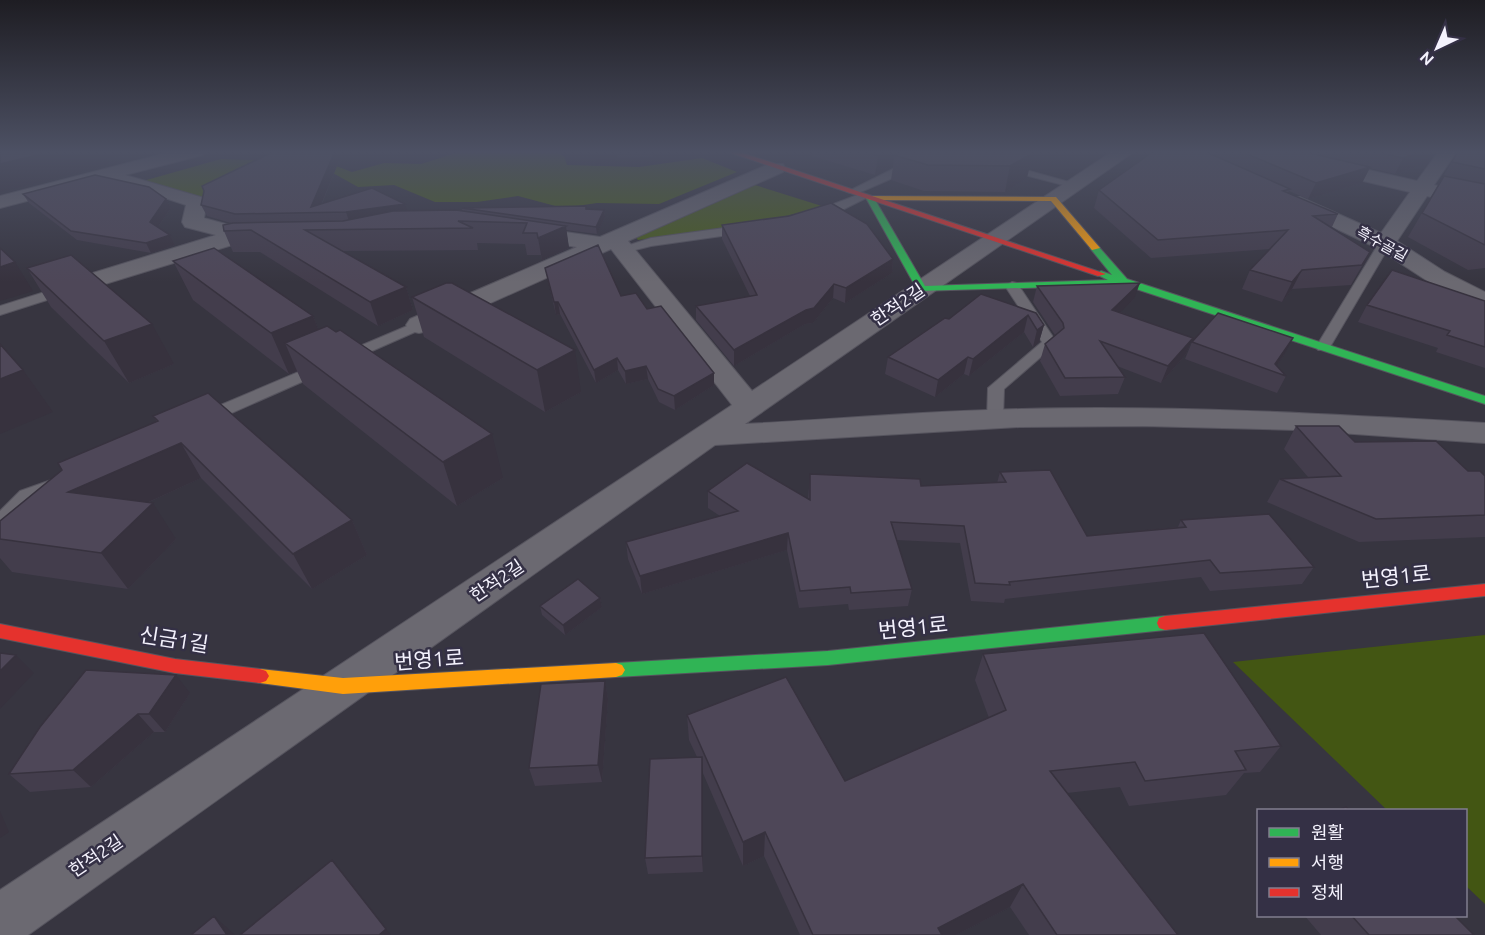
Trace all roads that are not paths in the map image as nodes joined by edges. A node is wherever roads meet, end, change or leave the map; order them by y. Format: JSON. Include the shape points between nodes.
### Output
{"nodes":[{"id":1,"x":28,"y":195,"type":"edge"},
{"id":2,"x":175,"y":195,"type":"edge"},
{"id":3,"x":719,"y":195,"type":"edge"},
{"id":4,"x":858,"y":195,"type":"edge"},
{"id":5,"x":1060,"y":195,"type":"edge"},
{"id":6,"x":1278,"y":195,"type":"edge"},
{"id":7,"x":1418,"y":195,"type":"edge"},
{"id":8,"x":1447,"y":195,"type":"edge"},
{"id":9,"x":862,"y":196,"type":"junction"},
{"id":10,"x":1053,"y":199,"type":"junction"},
{"id":11,"x":0,"y":202,"type":"edge"},
{"id":12,"x":1485,"y":203,"type":"edge"},
{"id":13,"x":805,"y":216,"type":"edge"},
{"id":14,"x":763,"y":226,"type":"edge"},
{"id":15,"x":288,"y":228,"type":"edge"},
{"id":16,"x":503,"y":228,"type":"edge"},
{"id":17,"x":239,"y":235,"type":"junction"},
{"id":18,"x":994,"y":239,"type":"junction"},
{"id":19,"x":1385,"y":243,"type":"junction"},
{"id":20,"x":613,"y":244,"type":"junction"},
{"id":21,"x":1124,"y":282,"type":"junction"},
{"id":22,"x":79,"y":285,"type":"joint"},
{"id":23,"x":1012,"y":286,"type":"junction"},
{"id":24,"x":922,"y":289,"type":"junction"},
{"id":25,"x":1485,"y":302,"type":"edge"},
{"id":26,"x":0,"y":311,"type":"edge"},
{"id":27,"x":419,"y":325,"type":"joint"},
{"id":28,"x":1323,"y":347,"type":"junction"},
{"id":29,"x":1485,"y":400,"type":"edge"},
{"id":30,"x":749,"y":407,"type":"junction"},
{"id":31,"x":995,"y":419,"type":"junction"},
{"id":32,"x":187,"y":426,"type":"edge"},
{"id":33,"x":1485,"y":433,"type":"edge"},
{"id":34,"x":708,"y":436,"type":"junction"},
{"id":35,"x":70,"y":478,"type":"edge"},
{"id":36,"x":0,"y":522,"type":"edge"},
{"id":37,"x":1485,"y":590,"type":"edge"},
{"id":38,"x":0,"y":632,"type":"edge"},
{"id":39,"x":343,"y":687,"type":"junction"},
{"id":40,"x":0,"y":922,"type":"edge"}],
"edges":[{"from":1,"to":11,"type":"street"},
{"from":2,"to":17,"type":"street","via":[[197,202],[193,222]]},
{"from":3,"to":20,"type":"street"},
{"from":4,"to":9,"type":"main road"},
{"from":5,"to":10,"type":"street","name":"한적2길"},
{"from":6,"to":19,"type":"street","name":"흑수골길"},
{"from":7,"to":19,"type":"street"},
{"from":8,"to":12,"type":"street"},
{"from":9,"to":10,"type":"main road"},
{"from":9,"to":13,"type":"lane","via":[[840,207]]},
{"from":9,"to":18,"type":"main road"},
{"from":9,"to":24,"type":"main road"},
{"from":10,"to":18,"type":"street","name":"한적2길"},
{"from":10,"to":21,"type":"main road"},
{"from":14,"to":20,"type":"lane"},
{"from":15,"to":17,"type":"street"},
{"from":16,"to":20,"type":"street","via":[[542,237]]},
{"from":17,"to":22,"type":"street"},
{"from":18,"to":21,"type":"main road"},
{"from":18,"to":24,"type":"street","name":"한적2길"},
{"from":19,"to":25,"type":"street","name":"흑수골길"},
{"from":19,"to":28,"type":"lane"},
{"from":20,"to":27,"type":"street"},
{"from":20,"to":30,"type":"street"},
{"from":21,"to":23,"type":"main road"},
{"from":21,"to":28,"type":"main road"},
{"from":22,"to":26,"type":"lane"},
{"from":23,"to":24,"type":"main road"},
{"from":23,"to":31,"type":"lane","via":[[1050,343],[996,388]]},
{"from":24,"to":30,"type":"street","name":"한적2길"},
{"from":27,"to":32,"type":"lane"},
{"from":28,"to":29,"type":"main road"},
{"from":30,"to":34,"type":"street","name":"한적2길"},
{"from":31,"to":33,"type":"street","via":[[1296,421]]},
{"from":31,"to":34,"type":"street"},
{"from":34,"to":39,"type":"street","name":"한적2길"},
{"from":35,"to":36,"type":"lane","via":[[27,496]]},
{"from":37,"to":39,"type":"main road","name":"번영1로","via":[[828,658]]},
{"from":38,"to":39,"type":"main road","name":"신금1길","via":[[175,666]]},
{"from":39,"to":40,"type":"street","name":"한적2길"}]}
